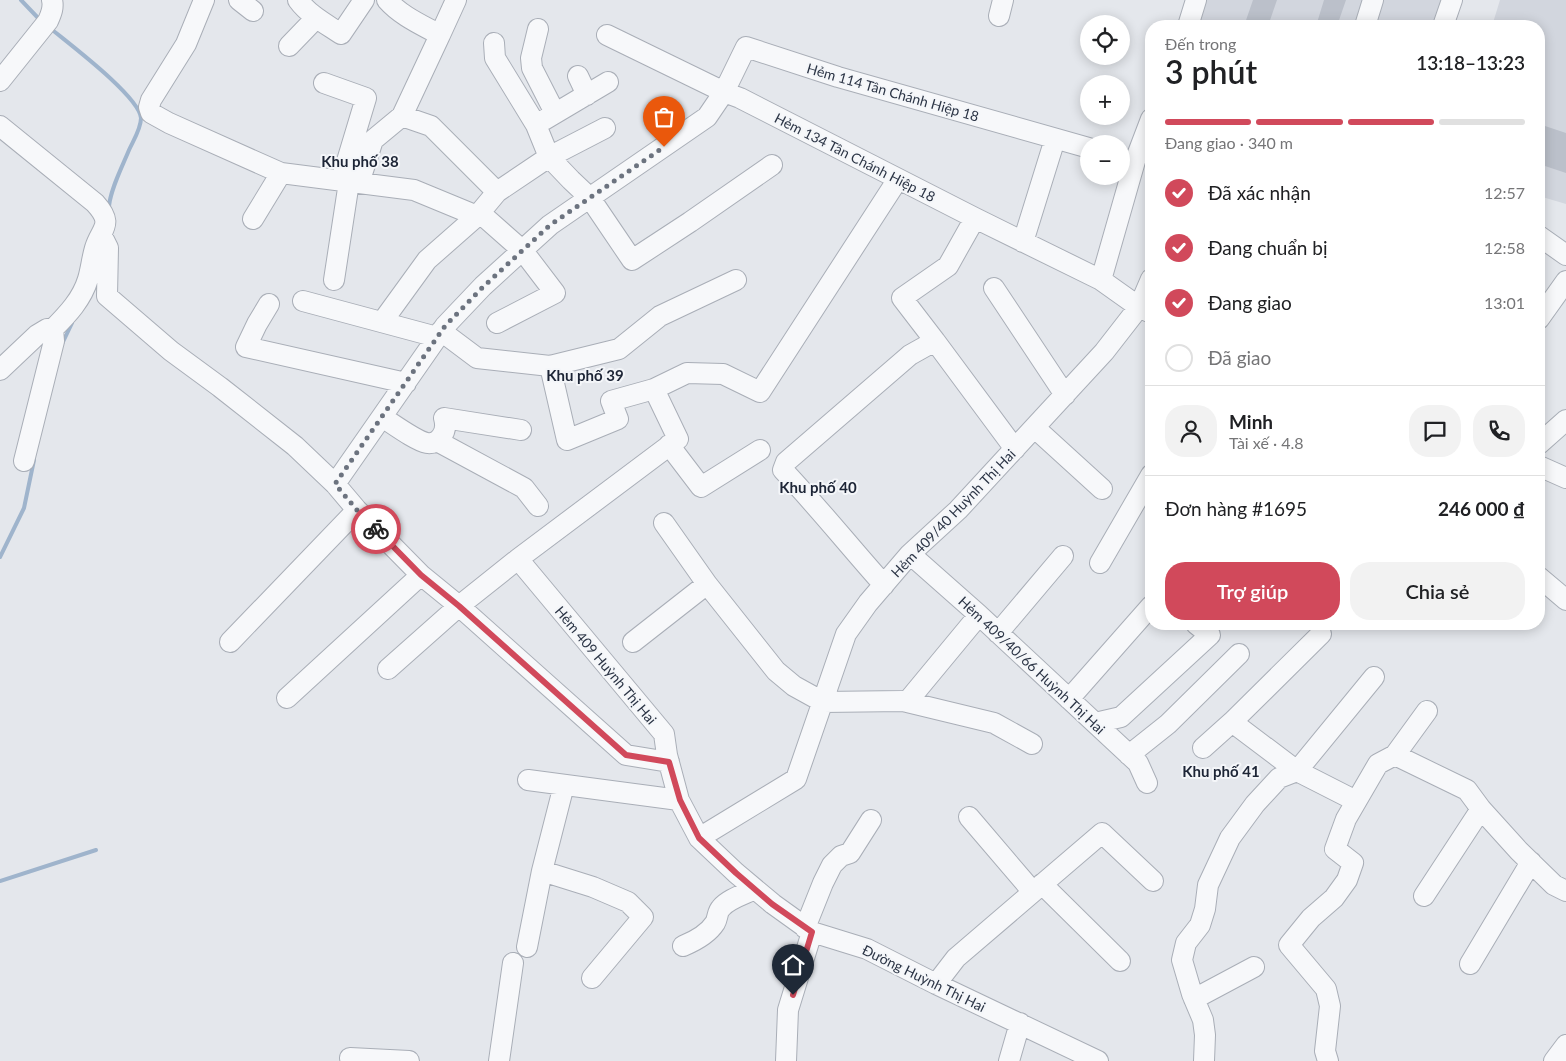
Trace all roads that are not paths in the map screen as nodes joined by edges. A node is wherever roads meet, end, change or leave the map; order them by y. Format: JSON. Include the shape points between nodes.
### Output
{"nodes":[{"id":1,"x":52,"y":0,"type":"edge"},
{"id":2,"x":204,"y":0,"type":"edge"},
{"id":3,"x":298,"y":0,"type":"edge"},
{"id":4,"x":364,"y":0,"type":"edge"},
{"id":5,"x":387,"y":0,"type":"edge"},
{"id":6,"x":456,"y":0,"type":"edge"},
{"id":7,"x":1196,"y":0,"type":"edge"},
{"id":8,"x":1373,"y":0,"type":"edge"},
{"id":9,"x":1452,"y":0,"type":"edge"},
{"id":10,"x":316,"y":18,"type":"junction"},
{"id":11,"x":1194,"y":20,"type":"edge"},
{"id":12,"x":1367,"y":20,"type":"edge"},
{"id":13,"x":1445,"y":20,"type":"edge"},
{"id":14,"x":538,"y":29,"type":"dead end"},
{"id":15,"x":440,"y":35,"type":"junction"},
{"id":16,"x":607,"y":35,"type":"dead end"},
{"id":17,"x":494,"y":43,"type":"dead end"},
{"id":18,"x":289,"y":46,"type":"dead end"},
{"id":19,"x":578,"y":76,"type":"dead end"},
{"id":20,"x":0,"y":80,"type":"edge"},
{"id":21,"x":608,"y":82,"type":"dead end"},
{"id":22,"x":324,"y":83,"type":"dead end"},
{"id":23,"x":724,"y":92,"type":"junction"},
{"id":24,"x":587,"y":94,"type":"junction"},
{"id":25,"x":555,"y":114,"type":"junction"},
{"id":26,"x":402,"y":116,"type":"junction"},
{"id":27,"x":536,"y":125,"type":"junction"},
{"id":28,"x":0,"y":126,"type":"edge"},
{"id":29,"x":605,"y":128,"type":"dead end"},
{"id":30,"x":1145,"y":130,"type":"edge"},
{"id":31,"x":1055,"y":139,"type":"junction"},
{"id":32,"x":1080,"y":146,"type":"edge"},
{"id":33,"x":1130,"y":156,"type":"edge"},
{"id":34,"x":549,"y":157,"type":"junction"},
{"id":35,"x":772,"y":165,"type":"dead end"},
{"id":36,"x":280,"y":173,"type":"junction"},
{"id":37,"x":898,"y":179,"type":"junction"},
{"id":38,"x":350,"y":182,"type":"junction"},
{"id":39,"x":1123,"y":185,"type":"edge"},
{"id":40,"x":497,"y":192,"type":"junction"},
{"id":41,"x":590,"y":198,"type":"junction"},
{"id":42,"x":478,"y":214,"type":"junction"},
{"id":43,"x":975,"y":218,"type":"junction"},
{"id":44,"x":253,"y":219,"type":"dead end"},
{"id":45,"x":1545,"y":240,"type":"edge"},
{"id":46,"x":1023,"y":242,"type":"junction"},
{"id":47,"x":105,"y":243,"type":"junction"},
{"id":48,"x":523,"y":251,"type":"junction"},
{"id":49,"x":1566,"y":255,"type":"edge"},
{"id":50,"x":334,"y":280,"type":"dead end"},
{"id":51,"x":736,"y":280,"type":"dead end"},
{"id":52,"x":1102,"y":280,"type":"junction"},
{"id":53,"x":1566,"y":281,"type":"edge"},
{"id":54,"x":994,"y":288,"type":"dead end"},
{"id":55,"x":303,"y":301,"type":"dead end"},
{"id":56,"x":270,"y":304,"type":"dead end"},
{"id":57,"x":1145,"y":310,"type":"edge"},
{"id":58,"x":1545,"y":311,"type":"edge"},
{"id":59,"x":382,"y":322,"type":"junction"},
{"id":60,"x":497,"y":323,"type":"dead end"},
{"id":61,"x":54,"y":330,"type":"junction"},
{"id":62,"x":439,"y":334,"type":"junction"},
{"id":63,"x":935,"y":341,"type":"junction"},
{"id":64,"x":550,"y":366,"type":"junction"},
{"id":65,"x":0,"y":370,"type":"edge"},
{"id":66,"x":406,"y":383,"type":"junction"},
{"id":67,"x":654,"y":389,"type":"junction"},
{"id":68,"x":1065,"y":395,"type":"junction"},
{"id":69,"x":382,"y":417,"type":"junction"},
{"id":70,"x":1566,"y":420,"type":"edge"},
{"id":71,"x":1035,"y":428,"type":"junction"},
{"id":72,"x":521,"y":430,"type":"dead end"},
{"id":73,"x":1545,"y":439,"type":"edge"},
{"id":74,"x":437,"y":441,"type":"junction"},
{"id":75,"x":669,"y":446,"type":"junction"},
{"id":76,"x":1015,"y":449,"type":"junction"},
{"id":77,"x":760,"y":450,"type":"dead end"},
{"id":78,"x":24,"y":461,"type":"dead end"},
{"id":79,"x":1545,"y":469,"type":"edge"},
{"id":80,"x":1566,"y":478,"type":"edge"},
{"id":81,"x":335,"y":484,"type":"junction"},
{"id":82,"x":1145,"y":485,"type":"edge"},
{"id":83,"x":1102,"y":489,"type":"dead end"},
{"id":84,"x":538,"y":506,"type":"dead end"},
{"id":85,"x":357,"y":510,"type":"junction"},
{"id":86,"x":664,"y":523,"type":"dead end"},
{"id":87,"x":910,"y":554,"type":"junction"},
{"id":88,"x":1063,"y":556,"type":"dead end"},
{"id":89,"x":518,"y":559,"type":"junction"},
{"id":90,"x":1100,"y":563,"type":"dead end"},
{"id":91,"x":421,"y":575,"type":"junction"},
{"id":92,"x":1545,"y":582,"type":"edge"},
{"id":93,"x":707,"y":584,"type":"junction"},
{"id":94,"x":884,"y":584,"type":"junction"},
{"id":95,"x":1566,"y":600,"type":"edge"},
{"id":96,"x":459,"y":606,"type":"junction"},
{"id":97,"x":1145,"y":613,"type":"edge"},
{"id":98,"x":979,"y":615,"type":"junction"},
{"id":99,"x":1204,"y":630,"type":"edge"},
{"id":100,"x":998,"y":633,"type":"junction"},
{"id":101,"x":1321,"y":634,"type":"dead end"},
{"id":102,"x":230,"y":642,"type":"dead end"},
{"id":103,"x":633,"y":642,"type":"dead end"},
{"id":104,"x":1239,"y":654,"type":"dead end"},
{"id":105,"x":388,"y":669,"type":"dead end"},
{"id":106,"x":1374,"y":677,"type":"dead end"},
{"id":107,"x":287,"y":698,"type":"dead end"},
{"id":108,"x":1069,"y":699,"type":"junction"},
{"id":109,"x":823,"y":702,"type":"junction"},
{"id":110,"x":907,"y":702,"type":"junction"},
{"id":111,"x":1427,"y":711,"type":"dead end"},
{"id":112,"x":1232,"y":722,"type":"junction"},
{"id":113,"x":1095,"y":723,"type":"junction"},
{"id":114,"x":1032,"y":744,"type":"dead end"},
{"id":115,"x":1203,"y":748,"type":"dead end"},
{"id":116,"x":1129,"y":755,"type":"junction"},
{"id":117,"x":1395,"y":756,"type":"junction"},
{"id":118,"x":669,"y":762,"type":"junction"},
{"id":119,"x":1297,"y":771,"type":"junction"},
{"id":120,"x":528,"y":780,"type":"dead end"},
{"id":121,"x":1147,"y":783,"type":"dead end"},
{"id":122,"x":564,"y":785,"type":"junction"},
{"id":123,"x":680,"y":800,"type":"junction"},
{"id":124,"x":1356,"y":801,"type":"junction"},
{"id":125,"x":1481,"y":809,"type":"junction"},
{"id":126,"x":969,"y":816,"type":"dead end"},
{"id":127,"x":871,"y":820,"type":"dead end"},
{"id":128,"x":699,"y":838,"type":"junction"},
{"id":129,"x":1531,"y":862,"type":"junction"},
{"id":130,"x":542,"y":871,"type":"junction"},
{"id":131,"x":1153,"y":881,"type":"dead end"},
{"id":132,"x":1038,"y":888,"type":"junction"},
{"id":133,"x":755,"y":889,"type":"junction"},
{"id":134,"x":1566,"y":891,"type":"edge"},
{"id":135,"x":1424,"y":896,"type":"dead end"},
{"id":136,"x":808,"y":930,"type":"junction"},
{"id":137,"x":684,"y":946,"type":"dead end"},
{"id":138,"x":527,"y":947,"type":"dead end"},
{"id":139,"x":1120,"y":961,"type":"dead end"},
{"id":140,"x":513,"y":963,"type":"dead end"},
{"id":141,"x":1470,"y":964,"type":"dead end"},
{"id":142,"x":1254,"y":967,"type":"dead end"},
{"id":143,"x":592,"y":978,"type":"dead end"},
{"id":144,"x":936,"y":984,"type":"junction"},
{"id":145,"x":1194,"y":999,"type":"junction"},
{"id":146,"x":1020,"y":1023,"type":"junction"},
{"id":147,"x":1566,"y":1045,"type":"edge"},
{"id":148,"x":350,"y":1058,"type":"dead end"},
{"id":149,"x":409,"y":1061,"type":"edge"},
{"id":150,"x":499,"y":1061,"type":"edge"},
{"id":151,"x":786,"y":1061,"type":"edge"},
{"id":152,"x":1009,"y":1061,"type":"edge"},
{"id":153,"x":1098,"y":1061,"type":"edge"},
{"id":154,"x":1204,"y":1061,"type":"edge"},
{"id":155,"x":1328,"y":1061,"type":"edge"},
{"id":156,"x":1554,"y":1061,"type":"edge"}],
"edges":[{"from":1,"to":20,"type":"street","via":[[52,12],[43,26]]},
{"from":2,"to":36,"type":"street","via":[[188,40],[151,100],[150,111],[169,123]]},
{"from":3,"to":10,"type":"street"},
{"from":4,"to":10,"type":"street","via":[[341,34]]},
{"from":5,"to":15,"type":"street","via":[[395,9]]},
{"from":6,"to":15,"type":"street"},
{"from":7,"to":11,"type":"street"},
{"from":8,"to":12,"type":"street"},
{"from":9,"to":13,"type":"street"},
{"from":10,"to":18,"type":"street"},
{"from":14,"to":25,"type":"street","via":[[531,58],[532,68]]},
{"from":15,"to":26,"type":"street"},
{"from":16,"to":23,"type":"street","name":"Hẻm 134 Tân Chánh Hiệp 18"},
{"from":17,"to":27,"type":"street","via":[[495,58]]},
{"from":19,"to":24,"type":"street"},
{"from":21,"to":24,"type":"street"},
{"from":22,"to":38,"type":"street","via":[[366,98]]},
{"from":23,"to":31,"type":"street","name":"Hẻm 114 Tân Chánh Hiệp 18","via":[[746,47],[847,80]]},
{"from":23,"to":37,"type":"street","name":"Hẻm 134 Tân Chánh Hiệp 18"},
{"from":23,"to":41,"type":"street","via":[[707,118]]},
{"from":24,"to":25,"type":"street"},
{"from":25,"to":27,"type":"street"},
{"from":26,"to":38,"type":"street","via":[[373,140]]},
{"from":26,"to":40,"type":"street","via":[[431,126]]},
{"from":27,"to":34,"type":"street"},
{"from":28,"to":47,"type":"street","via":[[95,203],[104,214]]},
{"from":29,"to":34,"type":"street"},
{"from":30,"to":33,"type":"street"},
{"from":31,"to":32,"type":"street","name":"Hẻm 114 Tân Chánh Hiệp 18"},
{"from":31,"to":46,"type":"street"},
{"from":34,"to":40,"type":"street"},
{"from":34,"to":41,"type":"street"},
{"from":35,"to":41,"type":"street","via":[[632,260]]},
{"from":36,"to":38,"type":"street"},
{"from":36,"to":44,"type":"street"},
{"from":37,"to":43,"type":"street","name":"Hẻm 134 Tân Chánh Hiệp 18"},
{"from":37,"to":67,"type":"street","via":[[760,392],[723,374],[687,374]]},
{"from":38,"to":42,"type":"street","via":[[414,190]]},
{"from":38,"to":50,"type":"street"},
{"from":39,"to":52,"type":"street"},
{"from":40,"to":42,"type":"street"},
{"from":41,"to":48,"type":"street","via":[[550,225]]},
{"from":42,"to":48,"type":"street"},
{"from":42,"to":59,"type":"street","via":[[427,260]]},
{"from":43,"to":46,"type":"street","name":"Hẻm 134 Tân Chánh Hiệp 18"},
{"from":43,"to":63,"type":"street","via":[[948,266],[902,298]]},
{"from":45,"to":49,"type":"street"},
{"from":46,"to":52,"type":"street","name":"Hẻm 134 Tân Chánh Hiệp 18"},
{"from":47,"to":61,"type":"street","via":[[95,247],[82,294]]},
{"from":47,"to":81,"type":"street","via":[[107,296],[170,351],[295,446]]},
{"from":48,"to":60,"type":"street","via":[[555,293]]},
{"from":48,"to":62,"type":"street","via":[[484,286]]},
{"from":51,"to":64,"type":"street","via":[[660,316],[619,349]]},
{"from":52,"to":57,"type":"street","name":"Hẻm 134 Tân Chánh Hiệp 18"},
{"from":53,"to":58,"type":"street"},
{"from":54,"to":68,"type":"street"},
{"from":55,"to":59,"type":"street"},
{"from":56,"to":66,"type":"street","via":[[246,347]]},
{"from":57,"to":68,"type":"street","name":"Hẻm 409/40 Huỳnh Thị Hai"},
{"from":59,"to":62,"type":"street"},
{"from":61,"to":65,"type":"street","via":[[47,329],[37,335]]},
{"from":61,"to":78,"type":"street"},
{"from":62,"to":64,"type":"street","via":[[477,358]]},
{"from":62,"to":66,"type":"street"},
{"from":63,"to":76,"type":"street"},
{"from":63,"to":94,"type":"street","via":[[910,356],[786,462],[783,470]]},
{"from":64,"to":67,"type":"street","via":[[567,440],[618,418],[612,401]]},
{"from":66,"to":69,"type":"street"},
{"from":67,"to":75,"type":"street","via":[[678,438]]},
{"from":68,"to":71,"type":"street","name":"Hẻm 409/40 Huỳnh Thị Hai"},
{"from":69,"to":74,"type":"street","via":[[420,440]]},
{"from":69,"to":81,"type":"street"},
{"from":70,"to":73,"type":"street"},
{"from":71,"to":76,"type":"street","name":"Hẻm 409/40 Huỳnh Thị Hai"},
{"from":71,"to":83,"type":"street"},
{"from":72,"to":74,"type":"street","via":[[444,418],[445,431]]},
{"from":74,"to":84,"type":"street","via":[[524,488]]},
{"from":75,"to":77,"type":"street","via":[[701,487]]},
{"from":75,"to":89,"type":"street"},
{"from":76,"to":87,"type":"street","name":"Hẻm 409/40 Huỳnh Thị Hai","via":[[958,510]]},
{"from":79,"to":80,"type":"street"},
{"from":81,"to":85,"type":"street"},
{"from":82,"to":90,"type":"street"},
{"from":85,"to":91,"type":"street"},
{"from":85,"to":102,"type":"street"},
{"from":86,"to":93,"type":"street"},
{"from":87,"to":94,"type":"street","name":"Hẻm 409/40 Huỳnh Thị Hai"},
{"from":87,"to":98,"type":"street","name":"Hẻm 409/40/66 Huỳnh Thị Hai"},
{"from":88,"to":100,"type":"street"},
{"from":89,"to":96,"type":"street"},
{"from":89,"to":118,"type":"street","name":"Hẻm 409 Huỳnh Thị Hai","via":[[664,734]]},
{"from":91,"to":96,"type":"street"},
{"from":91,"to":107,"type":"street"},
{"from":92,"to":95,"type":"street"},
{"from":93,"to":103,"type":"street"},
{"from":93,"to":109,"type":"street","via":[[776,670],[794,686]]},
{"from":94,"to":109,"type":"street","name":"Hẻm 409/40 Huỳnh Thị Hai","via":[[846,634]]},
{"from":96,"to":105,"type":"street"},
{"from":96,"to":118,"type":"street","via":[[626,755]]},
{"from":97,"to":108,"type":"street"},
{"from":98,"to":100,"type":"street","name":"Hẻm 409/40/66 Huỳnh Thị Hai"},
{"from":98,"to":110,"type":"street"},
{"from":99,"to":113,"type":"street","via":[[1210,635],[1120,717]]},
{"from":100,"to":108,"type":"street","name":"Hẻm 409/40/66 Huỳnh Thị Hai"},
{"from":101,"to":112,"type":"street"},
{"from":104,"to":116,"type":"street","via":[[1168,724]]},
{"from":106,"to":119,"type":"street"},
{"from":108,"to":113,"type":"street","name":"Hẻm 409/40/66 Huỳnh Thị Hai"},
{"from":109,"to":110,"type":"street"},
{"from":109,"to":128,"type":"street","name":"Hẻm 409/40 Huỳnh Thị Hai","via":[[796,779]]},
{"from":110,"to":114,"type":"street","via":[[994,723]]},
{"from":111,"to":117,"type":"street"},
{"from":112,"to":115,"type":"street"},
{"from":112,"to":119,"type":"street"},
{"from":113,"to":116,"type":"street","name":"Hẻm 409/40/66 Huỳnh Thị Hai"},
{"from":116,"to":121,"type":"street","name":"Hẻm 409/40/66 Huỳnh Thị Hai","via":[[1138,763]]},
{"from":117,"to":124,"type":"street","via":[[1378,764]]},
{"from":117,"to":125,"type":"street","via":[[1467,790]]},
{"from":118,"to":123,"type":"street","name":"Hẻm 409 Huỳnh Thị Hai"},
{"from":119,"to":124,"type":"street"},
{"from":119,"to":145,"type":"street","via":[[1279,778],[1255,804],[1230,838],[1208,885],[1200,925],[1186,943],[1182,960]]},
{"from":120,"to":122,"type":"street"},
{"from":122,"to":123,"type":"street"},
{"from":122,"to":130,"type":"street"},
{"from":123,"to":128,"type":"street","name":"Hẻm 409 Huỳnh Thị Hai"},
{"from":124,"to":155,"type":"street","via":[[1335,849],[1354,864],[1347,880],[1289,945],[1326,989],[1330,1006],[1325,1051]]},
{"from":125,"to":129,"type":"street"},
{"from":125,"to":135,"type":"street"},
{"from":126,"to":132,"type":"street"},
{"from":127,"to":136,"type":"street","via":[[850,853],[841,856],[822,883]]},
{"from":128,"to":133,"type":"street","name":"Hẻm 409 Huỳnh Thị Hai"},
{"from":129,"to":134,"type":"street","via":[[1554,886]]},
{"from":129,"to":141,"type":"street"},
{"from":130,"to":138,"type":"street"},
{"from":130,"to":143,"type":"street","via":[[628,902],[643,917]]},
{"from":131,"to":132,"type":"street","via":[[1102,833]]},
{"from":132,"to":139,"type":"street"},
{"from":132,"to":144,"type":"street","via":[[956,958]]},
{"from":133,"to":136,"type":"street","name":"Hẻm 409 Huỳnh Thị Hai"},
{"from":133,"to":137,"type":"street","via":[[719,910],[715,923],[706,933]]},
{"from":136,"to":144,"type":"street","name":"Đường Huỳnh Thị Hai","via":[[867,948]]},
{"from":136,"to":151,"type":"street","via":[[788,1010]]},
{"from":140,"to":150,"type":"street"},
{"from":142,"to":145,"type":"street"},
{"from":144,"to":146,"type":"street","name":"Đường Huỳnh Thị Hai"},
{"from":145,"to":154,"type":"street","via":[[1203,1020]]},
{"from":146,"to":152,"type":"street"},
{"from":146,"to":153,"type":"street","name":"Đường Huỳnh Thị Hai"},
{"from":147,"to":156,"type":"street"},
{"from":148,"to":149,"type":"street"}]}
